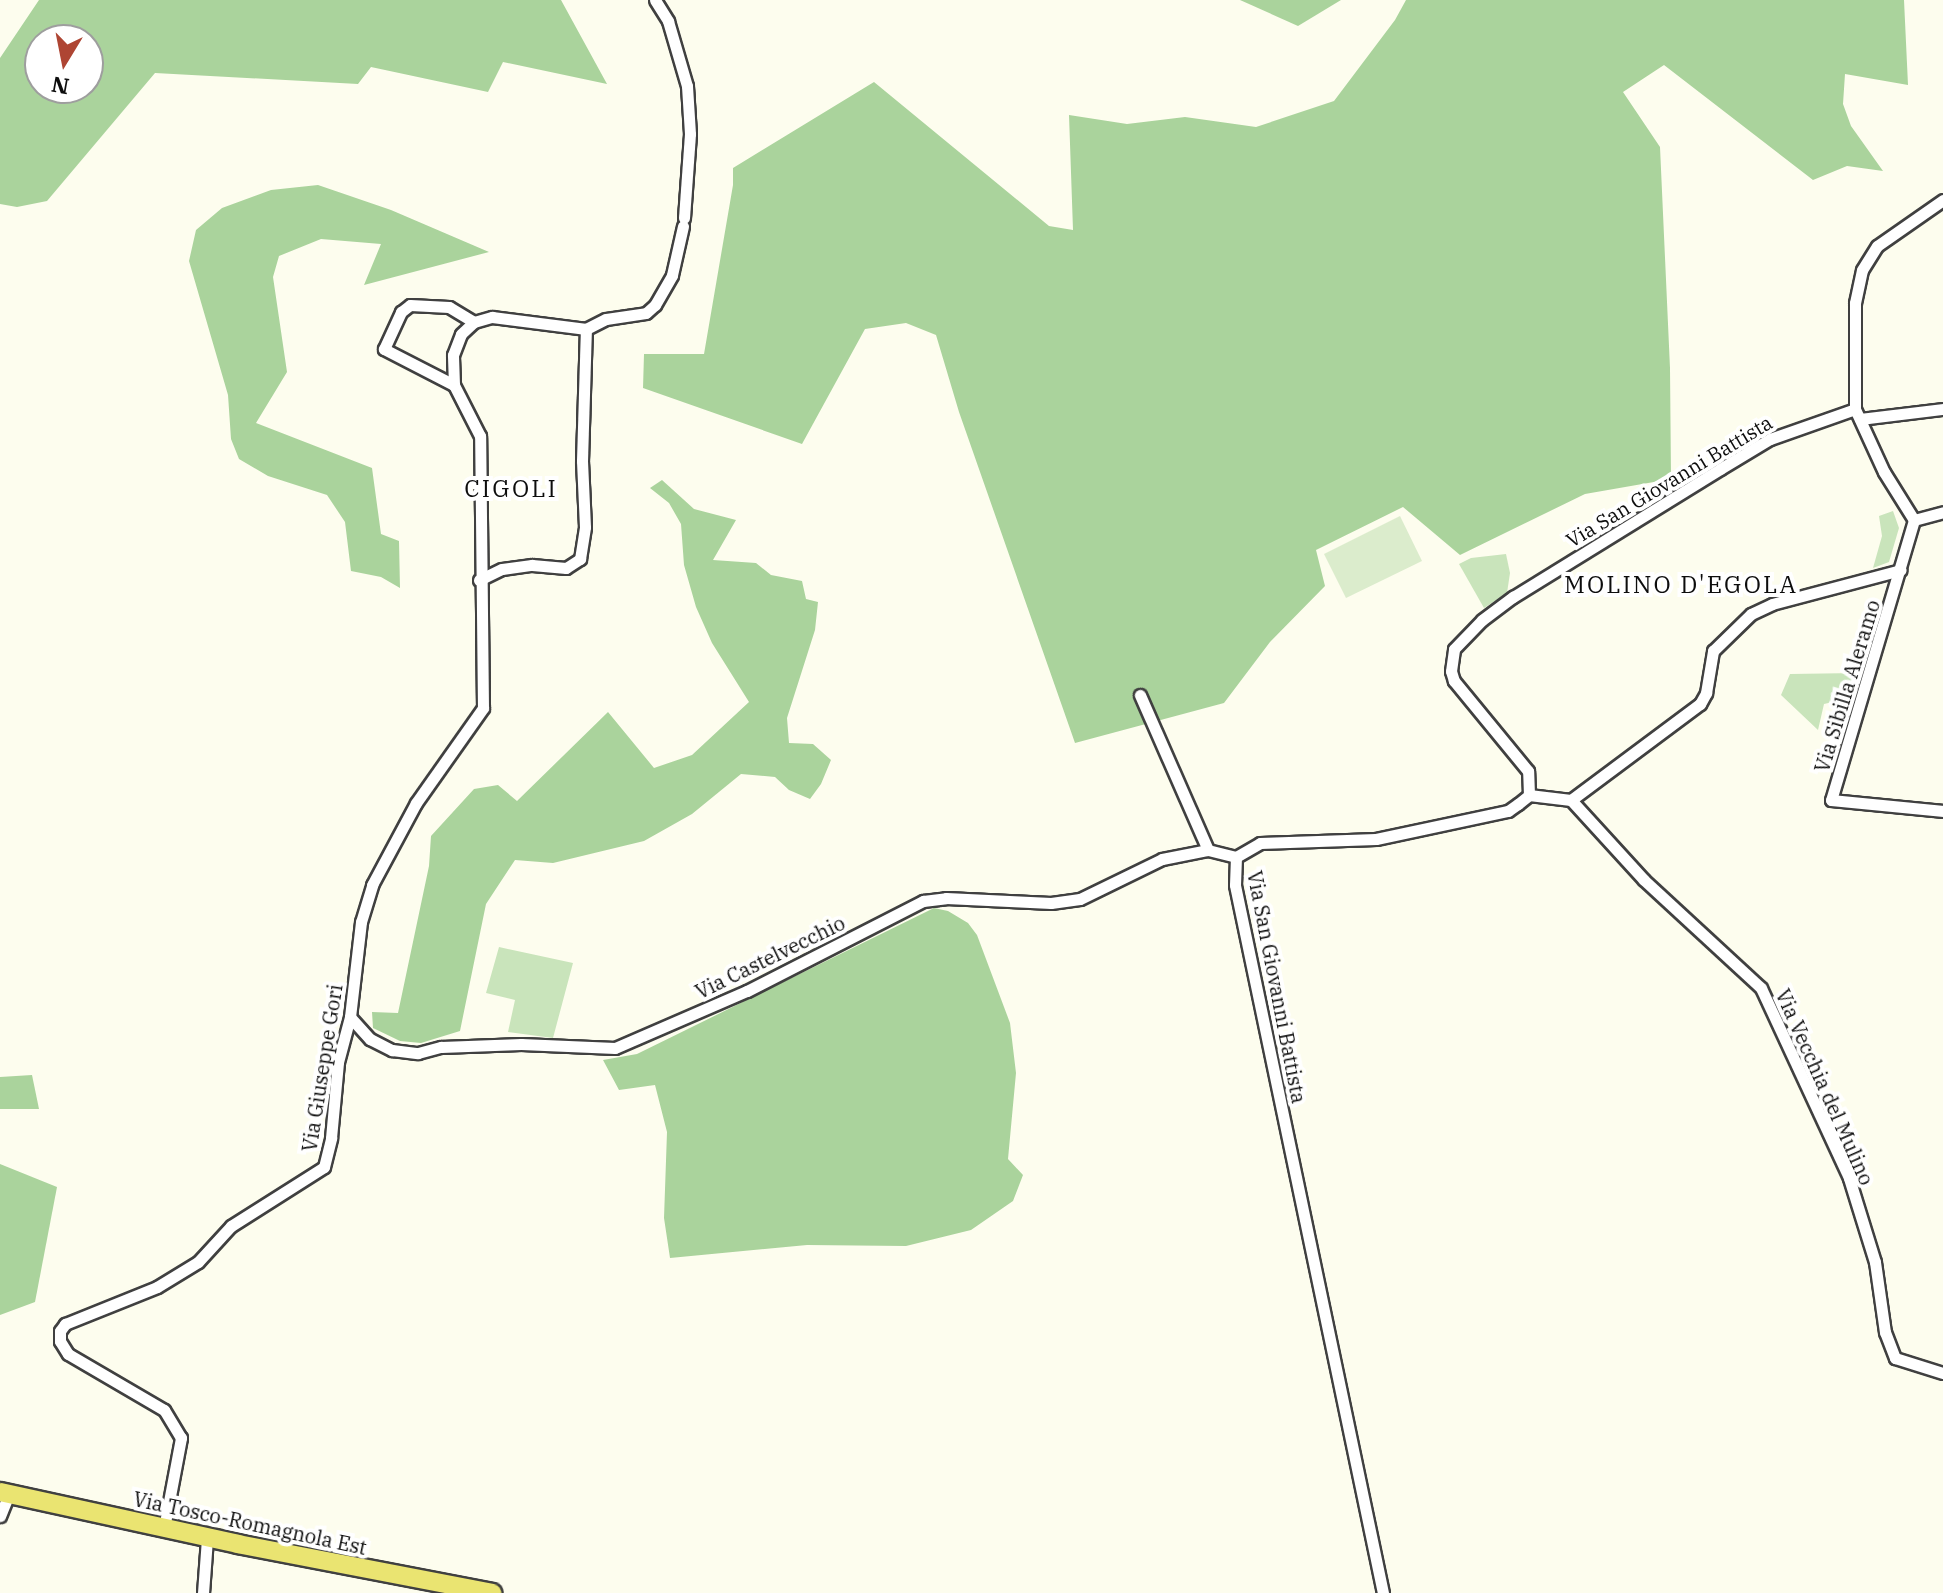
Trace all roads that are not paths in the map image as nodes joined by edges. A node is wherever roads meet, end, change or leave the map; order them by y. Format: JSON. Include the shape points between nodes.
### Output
{"nodes":[{"id":1,"x":655,"y":0,"type":"edge"},
{"id":2,"x":1943,"y":200,"type":"edge"},
{"id":3,"x":474,"y":322,"type":"junction"},
{"id":4,"x":586,"y":329,"type":"junction"},
{"id":5,"x":454,"y":385,"type":"junction"},
{"id":6,"x":1943,"y":409,"type":"edge"},
{"id":7,"x":1857,"y":414,"type":"junction"},
{"id":8,"x":1943,"y":512,"type":"edge"},
{"id":9,"x":1914,"y":520,"type":"junction"},
{"id":10,"x":1901,"y":570,"type":"junction"},
{"id":11,"x":479,"y":580,"type":"junction"},
{"id":12,"x":1140,"y":695,"type":"dead end"},
{"id":13,"x":1529,"y":795,"type":"junction"},
{"id":14,"x":1571,"y":800,"type":"junction"},
{"id":15,"x":1943,"y":811,"type":"edge"},
{"id":16,"x":1208,"y":850,"type":"junction"},
{"id":17,"x":1236,"y":857,"type":"junction"},
{"id":18,"x":350,"y":1017,"type":"junction"},
{"id":19,"x":1943,"y":1373,"type":"edge"},
{"id":20,"x":4,"y":1493,"type":"edge"},
{"id":21,"x":0,"y":1516,"type":"edge"},
{"id":22,"x":164,"y":1528,"type":"junction"},
{"id":23,"x":207,"y":1538,"type":"junction"},
{"id":24,"x":203,"y":1593,"type":"edge"},
{"id":25,"x":492,"y":1593,"type":"edge"},
{"id":26,"x":1383,"y":1593,"type":"edge"}],
"edges":[{"from":1,"to":4,"type":"street","via":[[668,21],[687,86],[690,134],[683,222],[672,275],[646,313],[606,319]]},
{"from":2,"to":7,"type":"street","via":[[1885,238],[1862,270],[1853,326]]},
{"from":3,"to":4,"type":"street","via":[[492,317]]},
{"from":3,"to":5,"type":"street","via":[[461,334],[453,355]]},
{"from":3,"to":5,"type":"street","via":[[449,307],[410,305],[401,312],[384,349]]},
{"from":4,"to":11,"type":"street","via":[[580,559],[566,568],[517,567]]},
{"from":5,"to":11,"type":"street","name":"Via Giuseppe Gori","via":[[480,436]]},
{"from":6,"to":7,"type":"street","name":"Via San Giovanni Battista"},
{"from":7,"to":9,"type":"street"},
{"from":7,"to":13,"type":"street","name":"Via San Giovanni Battista","via":[[1770,439],[1513,597],[1454,649],[1454,681],[1528,771]]},
{"from":8,"to":9,"type":"street"},
{"from":9,"to":10,"type":"street","name":"Via Sibilla Aleramo"},
{"from":10,"to":14,"type":"street","via":[[1751,614],[1713,651],[1700,704]]},
{"from":10,"to":15,"type":"street","name":"Via Sibilla Aleramo","via":[[1831,800]]},
{"from":11,"to":18,"type":"street","name":"Via Giuseppe Gori","via":[[483,708],[416,803],[372,885],[361,922]]},
{"from":12,"to":16,"type":"street"},
{"from":13,"to":14,"type":"street"},
{"from":13,"to":17,"type":"street","name":"Via San Giovanni Battista","via":[[1508,811],[1452,824],[1376,839],[1260,843]]},
{"from":14,"to":19,"type":"street","name":"Via Vecchia del Mulino","via":[[1644,880],[1761,988],[1849,1178],[1875,1262],[1885,1332],[1895,1358]]},
{"from":16,"to":17,"type":"street","name":"Via Castelvecchio"},
{"from":16,"to":18,"type":"street","name":"Via Castelvecchio","via":[[1162,859],[1080,899],[923,901],[747,991],[615,1048],[521,1044],[418,1053],[392,1050],[370,1039]]},
{"from":17,"to":26,"type":"street","name":"Via San Giovanni Battista","via":[[1235,885]]},
{"from":18,"to":22,"type":"street","name":"Via Giuseppe Gori","via":[[338,1062],[324,1167],[231,1226],[198,1262],[157,1287],[65,1324],[60,1331],[68,1354],[164,1410],[181,1438]]},
{"from":20,"to":21,"type":"street"},
{"from":20,"to":22,"type":"main road","name":"Via Tosco-Romagnola Est"},
{"from":22,"to":23,"type":"main road","name":"Via Tosco-Romagnola Est"},
{"from":23,"to":24,"type":"street"},
{"from":23,"to":25,"type":"main road","name":"Via Tosco-Romagnola Est"}]}
